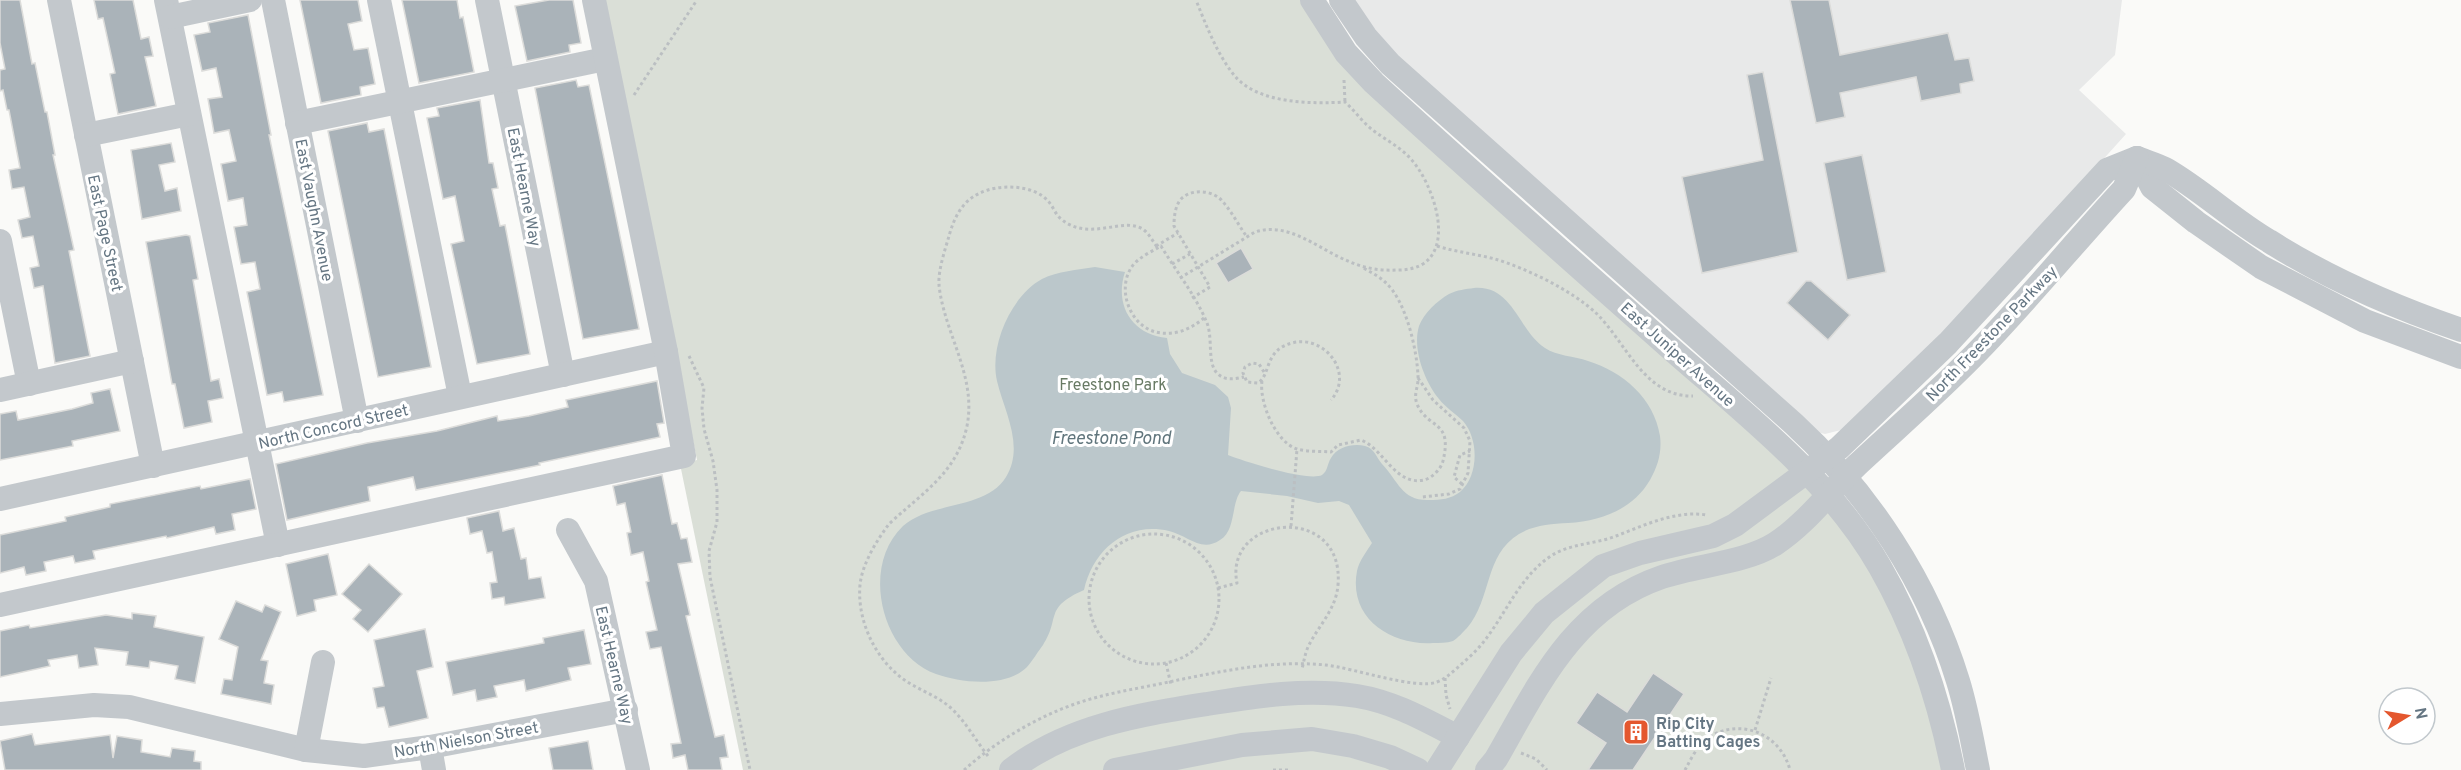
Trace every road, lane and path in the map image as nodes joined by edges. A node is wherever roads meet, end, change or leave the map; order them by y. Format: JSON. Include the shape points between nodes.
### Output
{"nodes":[{"id":1,"x":59,"y":0,"type":"edge"},
{"id":2,"x":250,"y":0,"type":"edge"},
{"id":3,"x":273,"y":0,"type":"edge"},
{"id":4,"x":379,"y":0,"type":"edge"},
{"id":5,"x":487,"y":0,"type":"edge"},
{"id":6,"x":594,"y":0,"type":"edge"},
{"id":7,"x":1196,"y":0,"type":"edge"},
{"id":8,"x":1312,"y":0,"type":"edge"},
{"id":9,"x":1341,"y":0,"type":"edge"},
{"id":10,"x":168,"y":8,"type":"edge"},
{"id":11,"x":605,"y":59,"type":"junction"},
{"id":12,"x":1345,"y":73,"type":"dead end"},
{"id":13,"x":504,"y":81,"type":"junction"},
{"id":14,"x":1345,"y":102,"type":"junction"},
{"id":15,"x":400,"y":103,"type":"junction"},
{"id":16,"x":189,"y":114,"type":"junction"},
{"id":17,"x":297,"y":123,"type":"junction"},
{"id":18,"x":86,"y":135,"type":"junction"},
{"id":19,"x":2137,"y":158,"type":"junction"},
{"id":20,"x":1178,"y":233,"type":"junction"},
{"id":21,"x":1247,"y":237,"type":"junction"},
{"id":22,"x":0,"y":241,"type":"edge"},
{"id":23,"x":1437,"y":246,"type":"junction"},
{"id":24,"x":1157,"y":247,"type":"junction"},
{"id":25,"x":1190,"y":254,"type":"junction"},
{"id":26,"x":1172,"y":264,"type":"junction"},
{"id":27,"x":1358,"y":265,"type":"junction"},
{"id":28,"x":1198,"y":267,"type":"junction"},
{"id":29,"x":1180,"y":278,"type":"junction"},
{"id":30,"x":1192,"y":298,"type":"junction"},
{"id":31,"x":1204,"y":318,"type":"junction"},
{"id":32,"x":2461,"y":330,"type":"edge"},
{"id":33,"x":666,"y":352,"type":"junction"},
{"id":34,"x":2461,"y":357,"type":"edge"},
{"id":35,"x":132,"y":361,"type":"junction"},
{"id":36,"x":1264,"y":372,"type":"junction"},
{"id":37,"x":563,"y":375,"type":"junction"},
{"id":38,"x":1244,"y":377,"type":"junction"},
{"id":39,"x":1418,"y":378,"type":"junction"},
{"id":40,"x":1262,"y":381,"type":"junction"},
{"id":41,"x":29,"y":384,"type":"junction"},
{"id":42,"x":0,"y":390,"type":"edge"},
{"id":43,"x":460,"y":396,"type":"junction"},
{"id":44,"x":1699,"y":396,"type":"dead end"},
{"id":45,"x":1331,"y":400,"type":"dead end"},
{"id":46,"x":357,"y":421,"type":"junction"},
{"id":47,"x":256,"y":444,"type":"junction"},
{"id":48,"x":1297,"y":449,"type":"junction"},
{"id":49,"x":1470,"y":452,"type":"junction"},
{"id":50,"x":1828,"y":456,"type":"junction"},
{"id":51,"x":153,"y":466,"type":"junction"},
{"id":52,"x":1806,"y":471,"type":"junction"},
{"id":53,"x":1847,"y":477,"type":"junction"},
{"id":54,"x":1462,"y":484,"type":"junction"},
{"id":55,"x":1829,"y":496,"type":"junction"},
{"id":56,"x":1422,"y":497,"type":"dead end"},
{"id":57,"x":0,"y":498,"type":"edge"},
{"id":58,"x":1711,"y":516,"type":"dead end"},
{"id":59,"x":1292,"y":526,"type":"junction"},
{"id":60,"x":568,"y":530,"type":"dead end"},
{"id":61,"x":278,"y":545,"type":"junction"},
{"id":62,"x":1218,"y":588,"type":"junction"},
{"id":63,"x":0,"y":605,"type":"edge"},
{"id":64,"x":323,"y":662,"type":"dead end"},
{"id":65,"x":1166,"y":663,"type":"junction"},
{"id":66,"x":1303,"y":664,"type":"junction"},
{"id":67,"x":1302,"y":669,"type":"dead end"},
{"id":68,"x":1445,"y":678,"type":"junction"},
{"id":69,"x":1771,"y":678,"type":"dead end"},
{"id":70,"x":1172,"y":685,"type":"dead end"},
{"id":71,"x":626,"y":710,"type":"junction"},
{"id":72,"x":0,"y":714,"type":"edge"},
{"id":73,"x":1755,"y":730,"type":"junction"},
{"id":74,"x":1461,"y":731,"type":"junction"},
{"id":75,"x":306,"y":750,"type":"junction"},
{"id":76,"x":988,"y":756,"type":"dead end"},
{"id":77,"x":432,"y":759,"type":"edge"},
{"id":78,"x":1498,"y":762,"type":"edge"},
{"id":79,"x":638,"y":770,"type":"edge"},
{"id":80,"x":1011,"y":770,"type":"edge"},
{"id":81,"x":1115,"y":770,"type":"edge"},
{"id":82,"x":1273,"y":770,"type":"edge"},
{"id":83,"x":1289,"y":770,"type":"edge"},
{"id":84,"x":1418,"y":770,"type":"edge"},
{"id":85,"x":1437,"y":770,"type":"edge"},
{"id":86,"x":1547,"y":770,"type":"edge"},
{"id":87,"x":1685,"y":770,"type":"edge"},
{"id":88,"x":1790,"y":770,"type":"edge"},
{"id":89,"x":1953,"y":770,"type":"edge"},
{"id":90,"x":1978,"y":770,"type":"edge"}],
"edges":[{"from":1,"to":18,"type":"street","name":"East Page Street"},
{"from":2,"to":10,"type":"street"},
{"from":3,"to":17,"type":"street","name":"East Vaughn Avenue"},
{"from":4,"to":15,"type":"street"},
{"from":5,"to":13,"type":"street","name":"East Hearne Way"},
{"from":6,"to":11,"type":"street"},
{"from":7,"to":14,"type":"path","via":[[1217,48],[1234,76],[1244,84],[1265,95],[1288,100]]},
{"from":8,"to":52,"type":"street","name":"East Juniper Avenue","via":[[1346,53],[1374,83]]},
{"from":9,"to":50,"type":"street","name":"East Juniper Avenue","via":[[1390,64]]},
{"from":10,"to":16,"type":"street"},
{"from":11,"to":13,"type":"street"},
{"from":11,"to":33,"type":"street"},
{"from":12,"to":14,"type":"path"},
{"from":13,"to":15,"type":"street"},
{"from":13,"to":37,"type":"street","name":"East Hearne Way"},
{"from":14,"to":23,"type":"path","via":[[1417,167],[1435,208]]},
{"from":15,"to":17,"type":"street"},
{"from":15,"to":43,"type":"street"},
{"from":16,"to":18,"type":"street"},
{"from":16,"to":47,"type":"street"},
{"from":17,"to":46,"type":"street","name":"East Vaughn Avenue"},
{"from":18,"to":35,"type":"street","name":"East Page Street"},
{"from":19,"to":32,"type":"street","via":[[2166,169],[2237,221],[2340,281]]},
{"from":19,"to":34,"type":"street","via":[[2152,187],[2261,267],[2365,321]]},
{"from":19,"to":50,"type":"street","name":"North Freestone Parkway","via":[[2107,170],[1948,343]]},
{"from":19,"to":53,"type":"street","name":"North Freestone Parkway","via":[[2124,189],[2056,266],[1982,347]]},
{"from":20,"to":21,"type":"path","via":[[1174,215],[1180,201],[1201,191],[1223,200]]},
{"from":20,"to":24,"type":"path"},
{"from":20,"to":25,"type":"path"},
{"from":21,"to":27,"type":"path","via":[[1263,230],[1285,231]]},
{"from":21,"to":28,"type":"path"},
{"from":22,"to":41,"type":"street"},
{"from":23,"to":27,"type":"path","via":[[1426,262],[1410,269]]},
{"from":23,"to":44,"type":"path","via":[[1496,260],[1553,284],[1596,314],[1652,381],[1669,393]]},
{"from":24,"to":26,"type":"path","via":[[1161,246]]},
{"from":24,"to":31,"type":"path","via":[[1137,261],[1129,273],[1125,289],[1132,313],[1143,325],[1160,333],[1180,332]]},
{"from":24,"to":76,"type":"path","via":[[1137,226],[1096,230],[1069,224],[1047,199],[1016,187],[975,195],[960,210],[951,230],[939,282],[968,389],[967,426],[948,470],[882,534],[867,561],[860,586],[865,626],[874,646],[896,673],[954,711]]},
{"from":25,"to":26,"type":"path"},
{"from":25,"to":28,"type":"path"},
{"from":26,"to":29,"type":"path"},
{"from":27,"to":39,"type":"path","via":[[1387,283],[1408,319]]},
{"from":28,"to":29,"type":"path"},
{"from":28,"to":30,"type":"path","via":[[1210,287]]},
{"from":29,"to":30,"type":"path"},
{"from":30,"to":31,"type":"path"},
{"from":31,"to":38,"type":"path","via":[[1217,373],[1228,379]]},
{"from":33,"to":37,"type":"street","name":"North Concord Street"},
{"from":33,"to":61,"type":"street","via":[[684,456]]},
{"from":35,"to":41,"type":"street"},
{"from":35,"to":51,"type":"street","name":"East Page Street"},
{"from":36,"to":38,"type":"path","via":[[1259,364],[1252,363],[1245,367]]},
{"from":36,"to":40,"type":"path"},
{"from":36,"to":45,"type":"path","via":[[1280,348],[1298,342],[1317,344],[1330,354],[1338,369],[1339,385]]},
{"from":37,"to":43,"type":"street","name":"North Concord Street"},
{"from":38,"to":40,"type":"path","via":[[1252,384]]},
{"from":39,"to":48,"type":"path","via":[[1417,404],[1438,424],[1446,440],[1442,466],[1433,475],[1424,480],[1404,477],[1380,452],[1361,440],[1331,452]]},
{"from":39,"to":49,"type":"path","via":[[1433,399],[1464,428]]},
{"from":40,"to":48,"type":"path","via":[[1269,418]]},
{"from":41,"to":42,"type":"street"},
{"from":43,"to":46,"type":"street","name":"North Concord Street"},
{"from":46,"to":47,"type":"street","name":"North Concord Street"},
{"from":47,"to":51,"type":"street","name":"North Concord Street"},
{"from":47,"to":61,"type":"street"},
{"from":48,"to":59,"type":"path"},
{"from":49,"to":54,"type":"path","via":[[1468,473]]},
{"from":49,"to":54,"type":"path","via":[[1460,455],[1454,477]]},
{"from":50,"to":52,"type":"street","name":"North Freestone Parkway"},
{"from":50,"to":53,"type":"street","name":"East Juniper Avenue"},
{"from":51,"to":57,"type":"street","name":"North Concord Street"},
{"from":52,"to":55,"type":"street","name":"East Juniper Avenue"},
{"from":52,"to":74,"type":"street","name":"North Freestone Parkway","via":[[1735,525],[1713,536],[1640,553],[1603,567],[1575,587],[1527,631]]},
{"from":53,"to":55,"type":"street","name":"North Freestone Parkway"},
{"from":53,"to":90,"type":"street","name":"East Juniper Avenue","via":[[1908,567],[1944,641],[1968,718]]},
{"from":54,"to":56,"type":"path","via":[[1449,494]]},
{"from":55,"to":78,"type":"street","name":"North Freestone Parkway","via":[[1775,544],[1751,554],[1663,576],[1636,587],[1595,614],[1557,656]]},
{"from":55,"to":89,"type":"street","name":"East Juniper Avenue","via":[[1880,567],[1907,621],[1933,688]]},
{"from":58,"to":68,"type":"path","via":[[1667,517],[1601,542],[1571,546],[1548,557],[1519,587],[1477,650]]},
{"from":59,"to":62,"type":"path","via":[[1277,528],[1252,540],[1238,555],[1237,583]]},
{"from":59,"to":66,"type":"path","via":[[1306,529],[1322,540],[1338,570],[1335,602],[1309,645]]},
{"from":60,"to":71,"type":"street","name":"East Hearne Way","via":[[596,581]]},
{"from":61,"to":63,"type":"street"},
{"from":62,"to":65,"type":"path","via":[[1217,614],[1204,640],[1187,655]]},
{"from":62,"to":65,"type":"path","via":[[1205,560],[1170,536],[1135,537],[1121,543],[1102,560],[1089,593],[1098,632],[1111,648],[1131,660]]},
{"from":64,"to":75,"type":"street"},
{"from":65,"to":70,"type":"path"},
{"from":66,"to":67,"type":"path"},
{"from":66,"to":68,"type":"path","via":[[1422,684]]},
{"from":68,"to":74,"type":"path","via":[[1449,707]]},
{"from":69,"to":73,"type":"path"},
{"from":71,"to":77,"type":"street","name":"North Nielson Street"},
{"from":71,"to":79,"type":"street","name":"East Hearne Way"},
{"from":72,"to":75,"type":"street","name":"North Nielson Street","via":[[94,705],[129,707]]},
{"from":73,"to":87,"type":"path","via":[[1728,730],[1710,736]]},
{"from":73,"to":88,"type":"path","via":[[1780,747]]},
{"from":74,"to":80,"type":"street","via":[[1390,703],[1357,696],[1277,693],[1101,724],[1038,752]]},
{"from":74,"to":85,"type":"street","name":"North Freestone Parkway"},
{"from":75,"to":77,"type":"street","name":"North Nielson Street"},
{"from":78,"to":86,"type":"path","via":[[1528,755]]},
{"from":81,"to":84,"type":"street","via":[[1242,745],[1312,739],[1353,746]]},
{"from":82,"to":83,"type":"path"}]}
